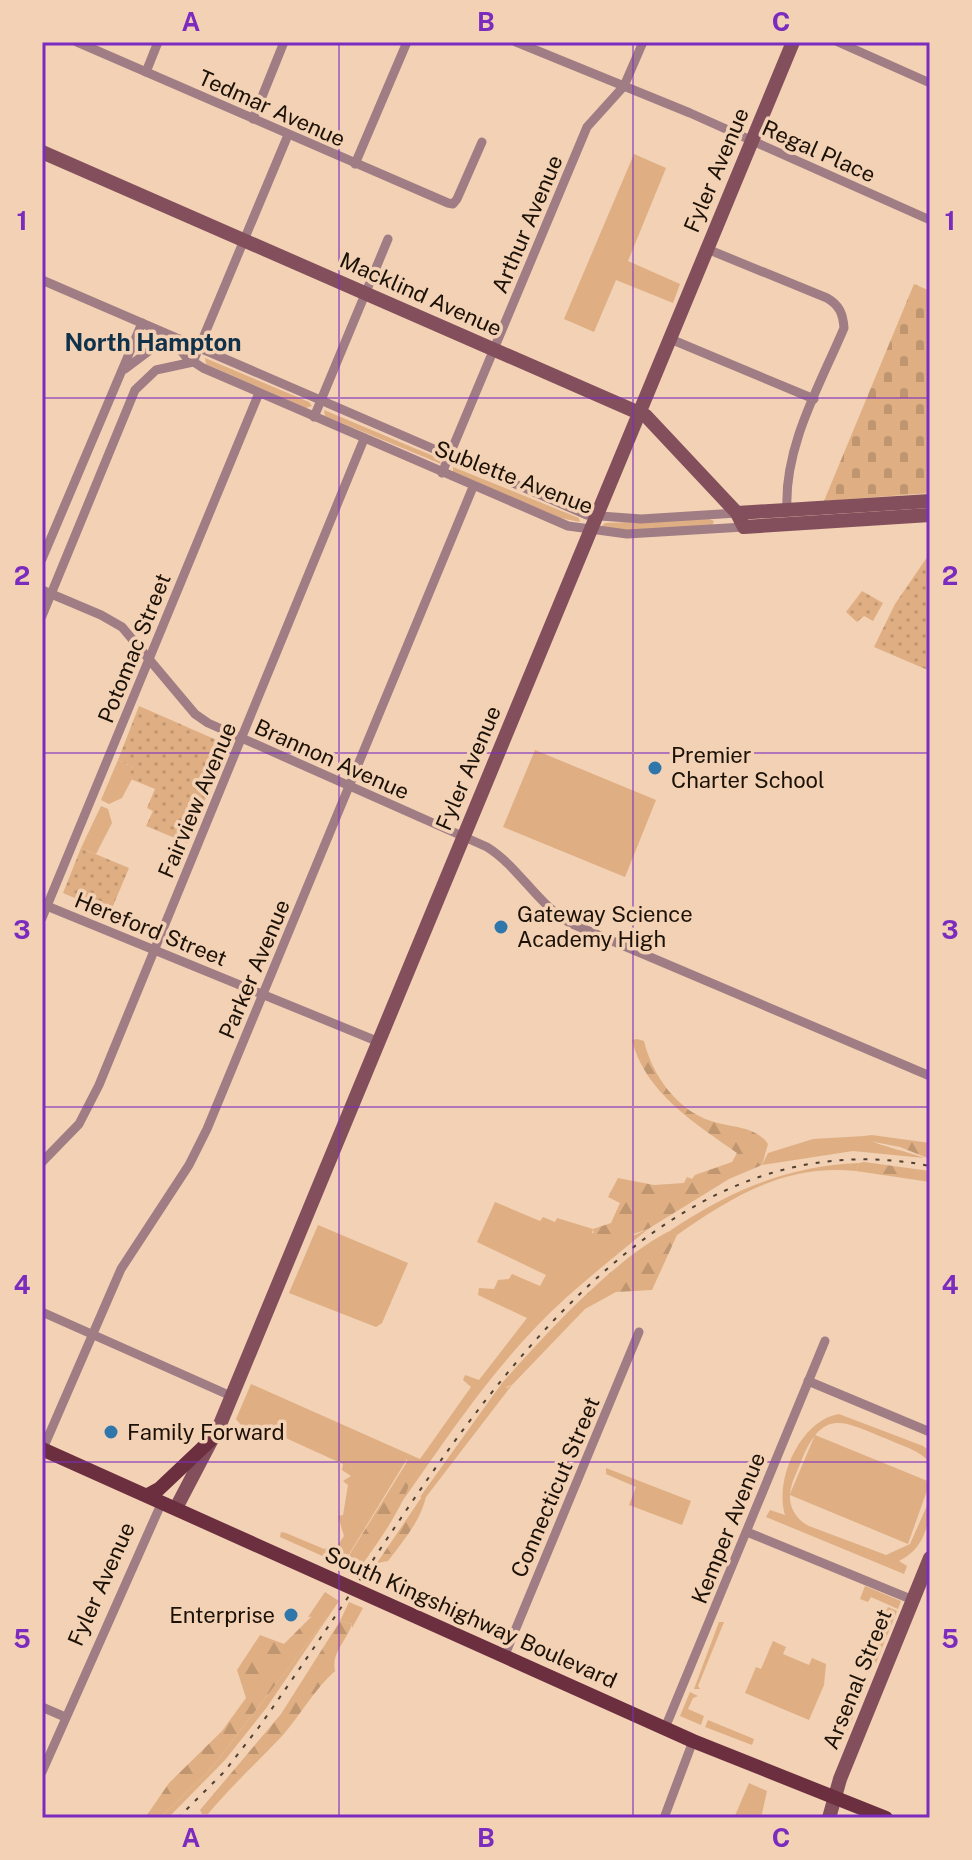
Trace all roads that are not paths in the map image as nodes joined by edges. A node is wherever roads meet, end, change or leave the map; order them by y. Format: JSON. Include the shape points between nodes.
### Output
{"nodes":[{"id":1,"x":77,"y":42,"type":"edge"},
{"id":2,"x":158,"y":42,"type":"edge"},
{"id":3,"x":284,"y":42,"type":"edge"},
{"id":4,"x":407,"y":42,"type":"edge"},
{"id":5,"x":516,"y":42,"type":"edge"},
{"id":6,"x":643,"y":42,"type":"edge"},
{"id":7,"x":793,"y":42,"type":"edge"},
{"id":8,"x":838,"y":42,"type":"edge"},
{"id":9,"x":146,"y":72,"type":"junction"},
{"id":10,"x":930,"y":83,"type":"edge"},
{"id":11,"x":624,"y":86,"type":"junction"},
{"id":12,"x":253,"y":119,"type":"junction"},
{"id":13,"x":288,"y":135,"type":"junction"},
{"id":14,"x":752,"y":140,"type":"junction"},
{"id":15,"x":482,"y":142,"type":"dead end"},
{"id":16,"x":42,"y":152,"type":"edge"},
{"id":17,"x":355,"y":164,"type":"junction"},
{"id":18,"x":930,"y":220,"type":"edge"},
{"id":19,"x":388,"y":239,"type":"dead end"},
{"id":20,"x":243,"y":240,"type":"junction"},
{"id":21,"x":707,"y":249,"type":"junction"},
{"id":22,"x":42,"y":280,"type":"edge"},
{"id":23,"x":365,"y":293,"type":"junction"},
{"id":24,"x":142,"y":323,"type":"junction"},
{"id":25,"x":164,"y":332,"type":"junction"},
{"id":26,"x":668,"y":338,"type":"junction"},
{"id":27,"x":175,"y":343,"type":"junction"},
{"id":28,"x":194,"y":346,"type":"junction"},
{"id":29,"x":494,"y":350,"type":"junction"},
{"id":30,"x":193,"y":362,"type":"junction"},
{"id":31,"x":117,"y":381,"type":"junction"},
{"id":32,"x":259,"y":393,"type":"junction"},
{"id":33,"x":814,"y":399,"type":"junction"},
{"id":34,"x":320,"y":401,"type":"junction"},
{"id":35,"x":639,"y":413,"type":"junction"},
{"id":36,"x":314,"y":417,"type":"junction"},
{"id":37,"x":364,"y":439,"type":"junction"},
{"id":38,"x":449,"y":457,"type":"junction"},
{"id":39,"x":442,"y":473,"type":"junction"},
{"id":40,"x":473,"y":487,"type":"junction"},
{"id":41,"x":930,"y":501,"type":"edge"},
{"id":42,"x":787,"y":509,"type":"junction"},
{"id":43,"x":737,"y":513,"type":"junction"},
{"id":44,"x":930,"y":515,"type":"edge"},
{"id":45,"x":596,"y":517,"type":"junction"},
{"id":46,"x":744,"y":527,"type":"junction"},
{"id":47,"x":590,"y":532,"type":"junction"},
{"id":48,"x":42,"y":559,"type":"edge"},
{"id":49,"x":46,"y":592,"type":"edge"},
{"id":50,"x":42,"y":616,"type":"edge"},
{"id":51,"x":150,"y":656,"type":"junction"},
{"id":52,"x":242,"y":739,"type":"junction"},
{"id":53,"x":349,"y":787,"type":"junction"},
{"id":54,"x":463,"y":835,"type":"junction"},
{"id":55,"x":44,"y":905,"type":"edge"},
{"id":56,"x":42,"y":918,"type":"edge"},
{"id":57,"x":154,"y":950,"type":"junction"},
{"id":58,"x":263,"y":994,"type":"junction"},
{"id":59,"x":379,"y":1042,"type":"junction"},
{"id":60,"x":930,"y":1076,"type":"edge"},
{"id":61,"x":42,"y":1162,"type":"edge"},
{"id":62,"x":42,"y":1312,"type":"edge"},
{"id":63,"x":639,"y":1332,"type":"dead end"},
{"id":64,"x":92,"y":1334,"type":"junction"},
{"id":65,"x":825,"y":1341,"type":"dead end"},
{"id":66,"x":808,"y":1381,"type":"junction"},
{"id":67,"x":231,"y":1396,"type":"junction"},
{"id":68,"x":930,"y":1432,"type":"edge"},
{"id":69,"x":214,"y":1437,"type":"junction"},
{"id":70,"x":42,"y":1450,"type":"edge"},
{"id":71,"x":162,"y":1502,"type":"junction"},
{"id":72,"x":747,"y":1532,"type":"junction"},
{"id":73,"x":930,"y":1558,"type":"edge"},
{"id":74,"x":913,"y":1600,"type":"junction"},
{"id":75,"x":504,"y":1657,"type":"junction"},
{"id":76,"x":42,"y":1707,"type":"edge"},
{"id":77,"x":65,"y":1717,"type":"junction"},
{"id":78,"x":665,"y":1728,"type":"junction"},
{"id":79,"x":693,"y":1741,"type":"junction"},
{"id":80,"x":42,"y":1772,"type":"edge"},
{"id":81,"x":834,"y":1797,"type":"junction"},
{"id":82,"x":883,"y":1817,"type":"edge"},
{"id":83,"x":664,"y":1818,"type":"edge"},
{"id":84,"x":829,"y":1818,"type":"edge"},
{"id":85,"x":858,"y":1818,"type":"edge"}],
"edges":[{"from":1,"to":9,"type":"street","name":"Tedmar Avenue"},
{"from":2,"to":9,"type":"street"},
{"from":3,"to":12,"type":"street"},
{"from":4,"to":17,"type":"street"},
{"from":5,"to":11,"type":"street","name":"Regal Place"},
{"from":6,"to":11,"type":"street","name":"Arthur Avenue"},
{"from":7,"to":14,"type":"street","name":"Fyler Avenue"},
{"from":8,"to":10,"type":"street"},
{"from":9,"to":12,"type":"street","name":"Tedmar Avenue"},
{"from":11,"to":14,"type":"street","name":"Regal Place"},
{"from":11,"to":29,"type":"street","name":"Arthur Avenue","via":[[587,127]]},
{"from":12,"to":13,"type":"street","name":"Tedmar Avenue"},
{"from":13,"to":17,"type":"street","name":"Tedmar Avenue"},
{"from":13,"to":20,"type":"street"},
{"from":14,"to":18,"type":"street","name":"Regal Place"},
{"from":14,"to":21,"type":"street","name":"Fyler Avenue"},
{"from":15,"to":17,"type":"street","name":"Tedmar Avenue","via":[[453,204]]},
{"from":16,"to":20,"type":"street","name":"Macklind Avenue"},
{"from":19,"to":23,"type":"street"},
{"from":20,"to":23,"type":"street","name":"Macklind Avenue"},
{"from":20,"to":28,"type":"street"},
{"from":21,"to":26,"type":"street","name":"Fyler Avenue"},
{"from":21,"to":33,"type":"street","via":[[835,302],[840,309],[844,328]]},
{"from":22,"to":24,"type":"street","name":"Sublette Avenue"},
{"from":23,"to":29,"type":"street","name":"Macklind Avenue"},
{"from":23,"to":34,"type":"street"},
{"from":24,"to":25,"type":"street","name":"Sublette Avenue"},
{"from":24,"to":31,"type":"street"},
{"from":25,"to":27,"type":"street","name":"Sublette Avenue"},
{"from":25,"to":28,"type":"street","name":"Sublette Avenue"},
{"from":26,"to":33,"type":"street"},
{"from":26,"to":35,"type":"street","name":"Fyler Avenue"},
{"from":27,"to":28,"type":"street"},
{"from":27,"to":30,"type":"street","name":"Sublette Avenue"},
{"from":27,"to":31,"type":"street","via":[[153,348]]},
{"from":28,"to":30,"type":"street"},
{"from":28,"to":34,"type":"street","name":"Sublette Avenue"},
{"from":29,"to":35,"type":"street","name":"Macklind Avenue"},
{"from":29,"to":38,"type":"street","name":"Arthur Avenue"},
{"from":30,"to":32,"type":"street","name":"Sublette Avenue"},
{"from":30,"to":49,"type":"street","via":[[156,370],[141,381]]},
{"from":31,"to":48,"type":"street"},
{"from":32,"to":36,"type":"street","name":"Sublette Avenue"},
{"from":32,"to":51,"type":"street","name":"Potomac Street"},
{"from":33,"to":42,"type":"street","via":[[791,457]]},
{"from":34,"to":36,"type":"street"},
{"from":34,"to":38,"type":"street","name":"Sublette Avenue"},
{"from":35,"to":43,"type":"street","name":"Macklind Avenue","via":[[652,419]]},
{"from":35,"to":45,"type":"street","name":"Fyler Avenue"},
{"from":36,"to":37,"type":"street","name":"Sublette Avenue"},
{"from":37,"to":39,"type":"street","name":"Sublette Avenue"},
{"from":37,"to":52,"type":"street","name":"Fairview Avenue"},
{"from":38,"to":39,"type":"street","name":"Arthur Avenue"},
{"from":38,"to":45,"type":"street","name":"Sublette Avenue"},
{"from":39,"to":40,"type":"street","name":"Sublette Avenue"},
{"from":40,"to":47,"type":"street","name":"Sublette Avenue"},
{"from":40,"to":53,"type":"street","name":"Parker Avenue"},
{"from":41,"to":42,"type":"street","name":"Sublette Avenue"},
{"from":42,"to":43,"type":"street","name":"Sublette Avenue"},
{"from":43,"to":45,"type":"street","name":"Sublette Avenue"},
{"from":43,"to":46,"type":"street","name":"Macklind Avenue"},
{"from":44,"to":46,"type":"street","name":"Sublette Avenue"},
{"from":45,"to":47,"type":"street","name":"Fyler Avenue"},
{"from":46,"to":47,"type":"street","name":"Sublette Avenue"},
{"from":47,"to":54,"type":"street","name":"Fyler Avenue"},
{"from":49,"to":50,"type":"street"},
{"from":49,"to":51,"type":"street","name":"Brannon Avenue","via":[[114,622]]},
{"from":51,"to":52,"type":"street","name":"Brannon Avenue","via":[[195,714]]},
{"from":51,"to":55,"type":"street","name":"Potomac Street"},
{"from":52,"to":53,"type":"street","name":"Brannon Avenue"},
{"from":52,"to":57,"type":"street","name":"Fairview Avenue"},
{"from":53,"to":54,"type":"street","name":"Brannon Avenue"},
{"from":53,"to":58,"type":"street","name":"Parker Avenue"},
{"from":54,"to":59,"type":"street","name":"Fyler Avenue"},
{"from":54,"to":60,"type":"street","name":"Brannon Avenue","via":[[503,858],[570,923]]},
{"from":55,"to":56,"type":"street","name":"Potomac Street"},
{"from":55,"to":57,"type":"street","name":"Hereford Street"},
{"from":57,"to":58,"type":"street","name":"Hereford Street"},
{"from":57,"to":61,"type":"street","name":"Fairview Avenue","via":[[79,1124]]},
{"from":58,"to":59,"type":"street","name":"Hereford Street"},
{"from":58,"to":64,"type":"street","name":"Parker Avenue","via":[[201,1141],[135,1244]]},
{"from":59,"to":67,"type":"street","name":"Fyler Avenue"},
{"from":62,"to":64,"type":"street"},
{"from":63,"to":75,"type":"street","name":"Connecticut Street"},
{"from":64,"to":67,"type":"street"},
{"from":64,"to":70,"type":"street","name":"Parker Avenue"},
{"from":65,"to":66,"type":"street","name":"Kemper Avenue"},
{"from":66,"to":68,"type":"street"},
{"from":66,"to":72,"type":"street","name":"Kemper Avenue"},
{"from":67,"to":69,"type":"street","name":"Fyler Avenue"},
{"from":69,"to":71,"type":"street","name":"Fyler Avenue"},
{"from":69,"to":71,"type":"main road","via":[[159,1489]]},
{"from":70,"to":71,"type":"main road","name":"South Kingshighway Boulevard"},
{"from":71,"to":75,"type":"main road","name":"South Kingshighway Boulevard"},
{"from":71,"to":77,"type":"street","name":"Fyler Avenue"},
{"from":72,"to":74,"type":"street"},
{"from":72,"to":78,"type":"street","name":"Kemper Avenue"},
{"from":73,"to":74,"type":"street","name":"Arsenal Street"},
{"from":74,"to":81,"type":"street","name":"Arsenal Street"},
{"from":75,"to":78,"type":"main road","name":"South Kingshighway Boulevard"},
{"from":76,"to":77,"type":"street"},
{"from":77,"to":80,"type":"street","name":"Fyler Avenue"},
{"from":78,"to":79,"type":"main road","name":"South Kingshighway Boulevard"},
{"from":79,"to":81,"type":"main road","name":"South Kingshighway Boulevard"},
{"from":79,"to":83,"type":"street"},
{"from":81,"to":82,"type":"main road","name":"South Kingshighway Boulevard"},
{"from":81,"to":84,"type":"street","name":"Arsenal Street"},
{"from":82,"to":85,"type":"main road"}]}
